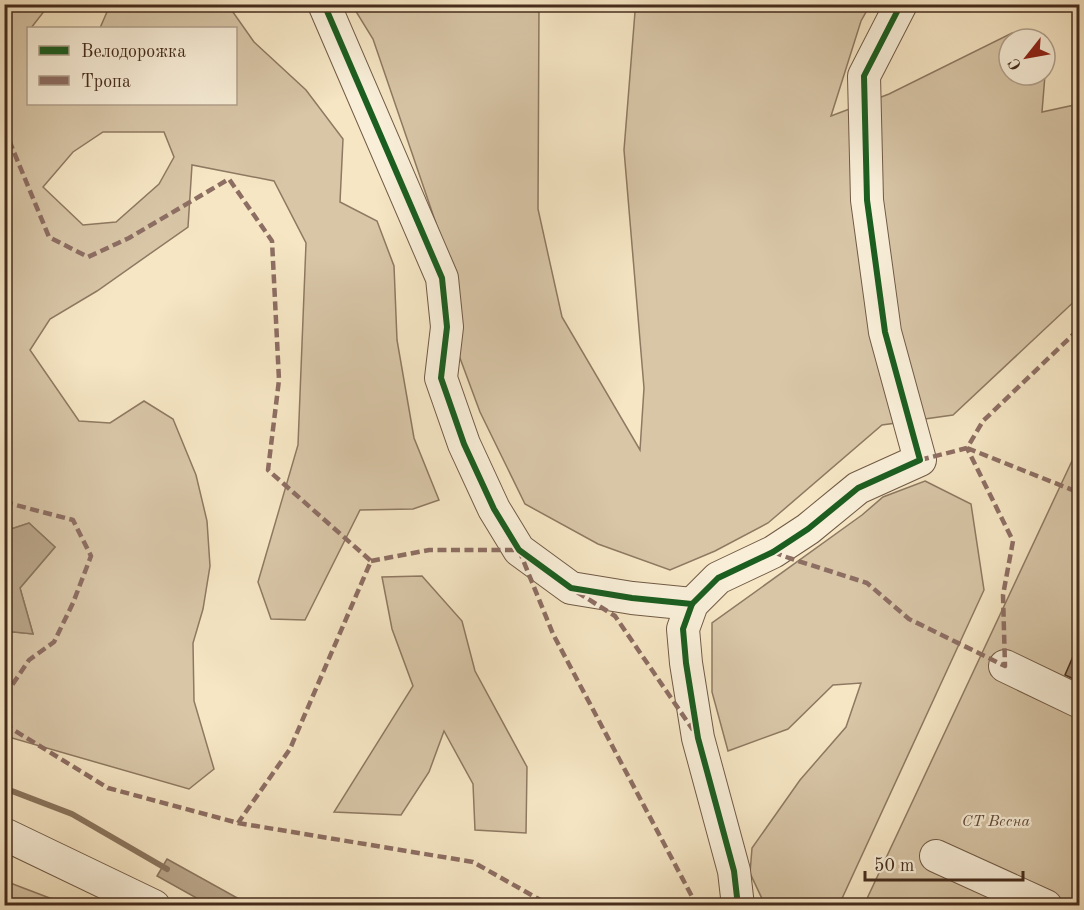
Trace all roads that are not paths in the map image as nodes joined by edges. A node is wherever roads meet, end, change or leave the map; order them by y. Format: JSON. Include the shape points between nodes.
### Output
{"nodes":[{"id":1,"x":324,"y":4,"type":"edge"},
{"id":2,"x":901,"y":4,"type":"edge"},
{"id":3,"x":692,"y":604,"type":"junction"},
{"id":4,"x":1005,"y":666,"type":"dead end"},
{"id":5,"x":1080,"y":702,"type":"edge"},
{"id":6,"x":4,"y":834,"type":"edge"},
{"id":7,"x":936,"y":856,"type":"dead end"},
{"id":8,"x":154,"y":906,"type":"edge"},
{"id":9,"x":738,"y":906,"type":"edge"},
{"id":10,"x":1046,"y":906,"type":"edge"}],
"edges":[{"from":1,"to":3,"type":"street","via":[[442,278],[447,327],[441,378],[464,444],[494,509],[519,549],[571,588]]},
{"from":2,"to":3,"type":"street","via":[[864,76],[867,200],[885,332],[920,460],[858,488],[773,552],[718,578]]},
{"from":3,"to":9,"type":"street","via":[[683,629],[686,663],[698,738],[734,871]]},
{"from":4,"to":5,"type":"street"},
{"from":6,"to":8,"type":"street"},
{"from":7,"to":10,"type":"street"}]}
